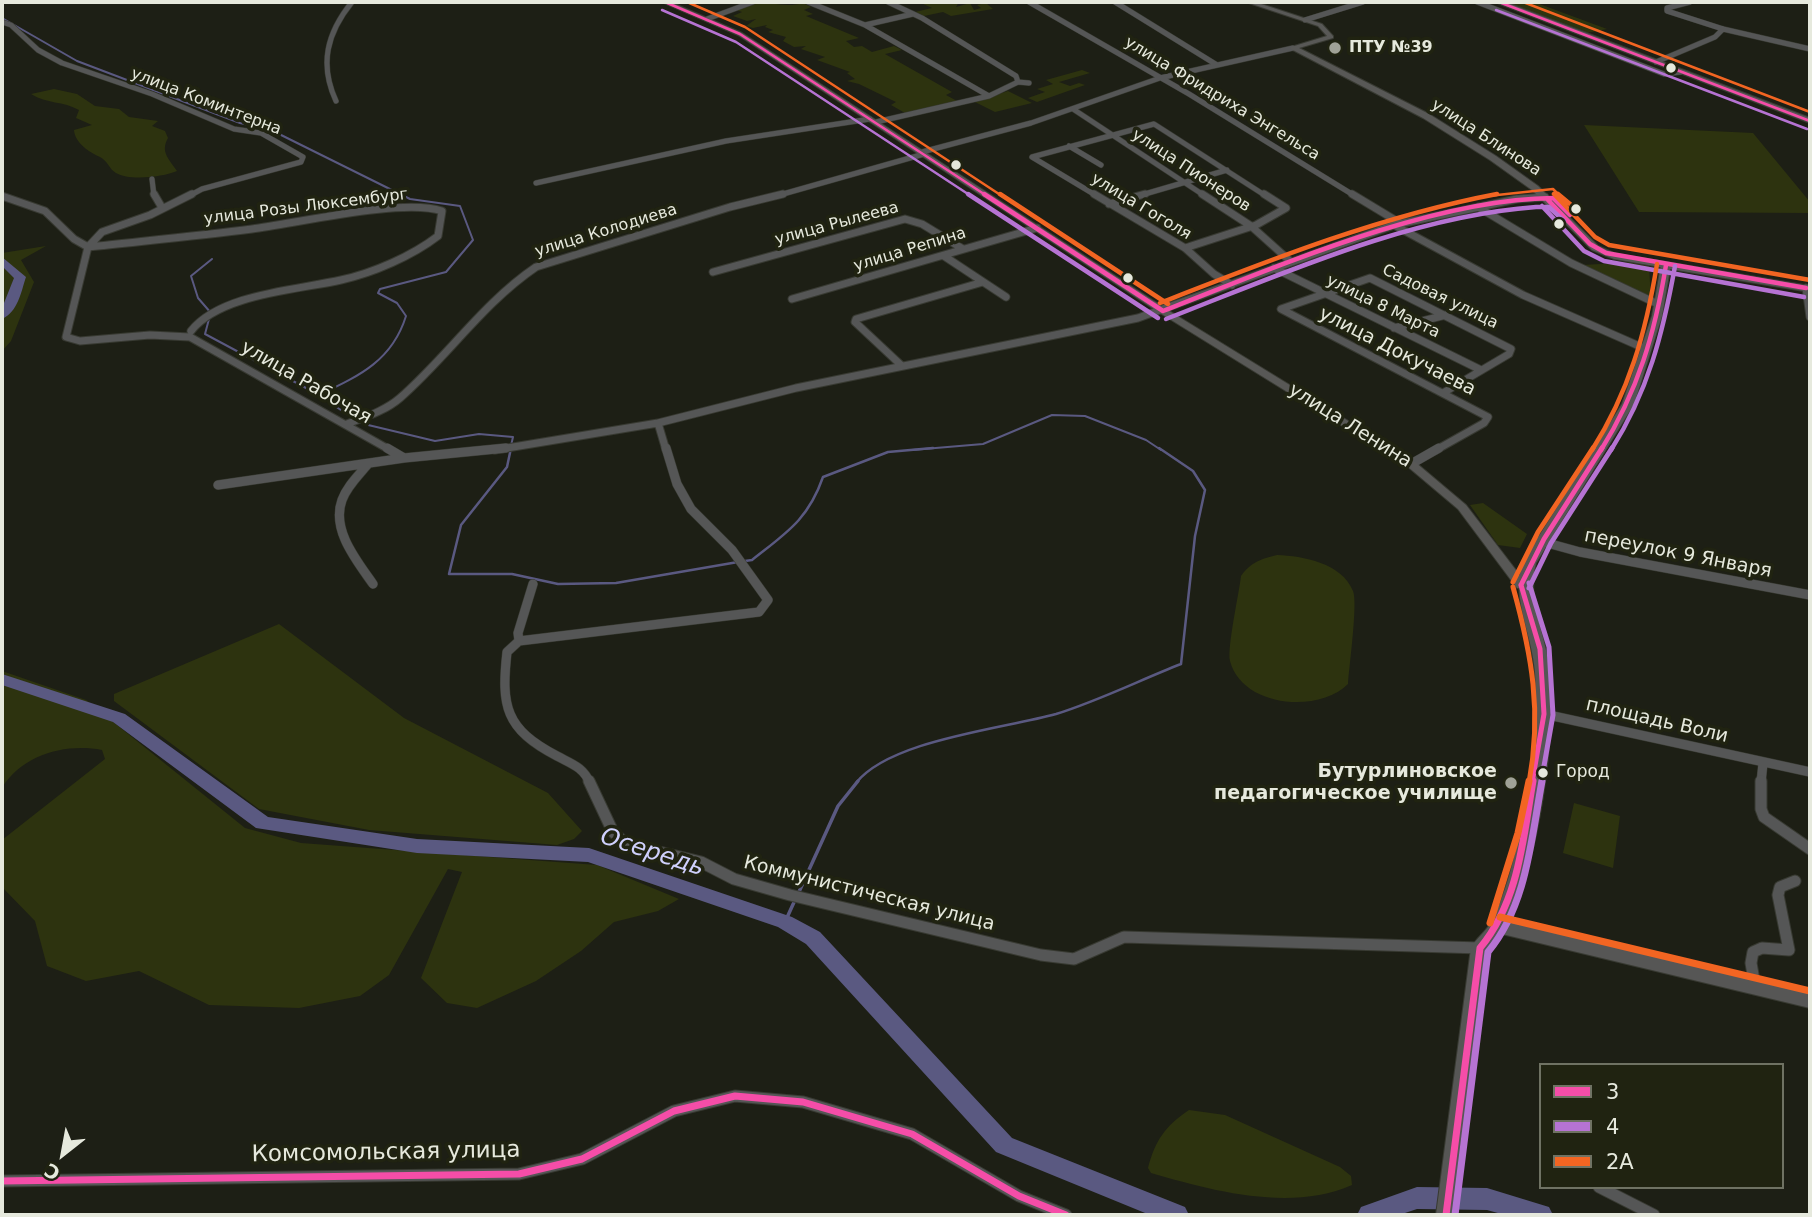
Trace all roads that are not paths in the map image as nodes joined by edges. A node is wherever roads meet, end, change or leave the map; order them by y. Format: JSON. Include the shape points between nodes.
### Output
{"nodes":[{"id":1,"x":352,"y":2,"type":"edge"},
{"id":2,"x":665,"y":2,"type":"edge"},
{"id":3,"x":753,"y":2,"type":"edge"},
{"id":4,"x":808,"y":2,"type":"edge"},
{"id":5,"x":888,"y":2,"type":"edge"},
{"id":6,"x":1029,"y":2,"type":"edge"},
{"id":7,"x":1115,"y":2,"type":"edge"},
{"id":8,"x":1249,"y":2,"type":"edge"},
{"id":9,"x":1363,"y":2,"type":"edge"},
{"id":10,"x":1477,"y":2,"type":"edge"},
{"id":11,"x":1499,"y":2,"type":"edge"},
{"id":12,"x":1690,"y":2,"type":"edge"},
{"id":13,"x":913,"y":14,"type":"junction"},
{"id":14,"x":707,"y":19,"type":"junction"},
{"id":15,"x":1305,"y":20,"type":"junction"},
{"id":16,"x":2,"y":22,"type":"edge"},
{"id":17,"x":865,"y":25,"type":"junction"},
{"id":18,"x":1723,"y":29,"type":"junction"},
{"id":19,"x":1293,"y":48,"type":"junction"},
{"id":20,"x":1810,"y":49,"type":"edge"},
{"id":21,"x":1656,"y":62,"type":"junction"},
{"id":22,"x":1217,"y":65,"type":"junction"},
{"id":23,"x":1681,"y":72,"type":"junction"},
{"id":24,"x":1160,"y":78,"type":"junction"},
{"id":25,"x":1018,"y":82,"type":"junction"},
{"id":26,"x":1029,"y":83,"type":"dead end"},
{"id":27,"x":989,"y":96,"type":"junction"},
{"id":28,"x":335,"y":101,"type":"dead end"},
{"id":29,"x":1073,"y":109,"type":"junction"},
{"id":30,"x":873,"y":121,"type":"junction"},
{"id":31,"x":1810,"y":121,"type":"edge"},
{"id":32,"x":1110,"y":134,"type":"junction"},
{"id":33,"x":1069,"y":146,"type":"junction"},
{"id":34,"x":923,"y":153,"type":"junction"},
{"id":35,"x":1101,"y":165,"type":"dead end"},
{"id":36,"x":1227,"y":170,"type":"junction"},
{"id":37,"x":152,"y":179,"type":"dead end"},
{"id":38,"x":1182,"y":182,"type":"junction"},
{"id":39,"x":536,"y":183,"type":"dead end"},
{"id":40,"x":2,"y":196,"type":"edge"},
{"id":41,"x":1545,"y":197,"type":"junction"},
{"id":42,"x":1109,"y":204,"type":"junction"},
{"id":43,"x":161,"y":206,"type":"junction"},
{"id":44,"x":1478,"y":207,"type":"junction"},
{"id":45,"x":1397,"y":224,"type":"junction"},
{"id":46,"x":1251,"y":226,"type":"junction"},
{"id":47,"x":1037,"y":228,"type":"junction"},
{"id":48,"x":88,"y":247,"type":"junction"},
{"id":49,"x":1185,"y":248,"type":"junction"},
{"id":50,"x":963,"y":249,"type":"junction"},
{"id":51,"x":944,"y":256,"type":"junction"},
{"id":52,"x":1290,"y":261,"type":"junction"},
{"id":53,"x":1666,"y":265,"type":"junction"},
{"id":54,"x":1273,"y":268,"type":"junction"},
{"id":55,"x":713,"y":272,"type":"dead end"},
{"id":56,"x":983,"y":282,"type":"junction"},
{"id":57,"x":1232,"y":285,"type":"junction"},
{"id":58,"x":1809,"y":285,"type":"edge"},
{"id":59,"x":1324,"y":293,"type":"junction"},
{"id":60,"x":1006,"y":297,"type":"dead end"},
{"id":61,"x":792,"y":299,"type":"dead end"},
{"id":62,"x":1660,"y":305,"type":"junction"},
{"id":63,"x":1163,"y":312,"type":"junction"},
{"id":64,"x":1284,"y":313,"type":"joint"},
{"id":65,"x":1446,"y":316,"type":"junction"},
{"id":66,"x":1810,"y":317,"type":"edge"},
{"id":67,"x":1394,"y":328,"type":"junction"},
{"id":68,"x":191,"y":334,"type":"junction"},
{"id":69,"x":1646,"y":349,"type":"junction"},
{"id":70,"x":902,"y":366,"type":"junction"},
{"id":71,"x":1481,"y":370,"type":"junction"},
{"id":72,"x":1443,"y":393,"type":"junction"},
{"id":73,"x":658,"y":423,"type":"junction"},
{"id":74,"x":347,"y":424,"type":"junction"},
{"id":75,"x":489,"y":451,"type":"joint"},
{"id":76,"x":404,"y":458,"type":"junction"},
{"id":77,"x":368,"y":464,"type":"junction"},
{"id":78,"x":1411,"y":464,"type":"junction"},
{"id":79,"x":218,"y":485,"type":"dead end"},
{"id":80,"x":1541,"y":541,"type":"junction"},
{"id":81,"x":373,"y":584,"type":"dead end"},
{"id":82,"x":533,"y":584,"type":"dead end"},
{"id":83,"x":1521,"y":585,"type":"junction"},
{"id":84,"x":1810,"y":595,"type":"edge"},
{"id":85,"x":519,"y":641,"type":"junction"},
{"id":86,"x":1544,"y":714,"type":"junction"},
{"id":87,"x":1763,"y":763,"type":"junction"},
{"id":88,"x":1810,"y":772,"type":"edge"},
{"id":89,"x":1810,"y":849,"type":"edge"},
{"id":90,"x":1795,"y":881,"type":"dead end"},
{"id":91,"x":1498,"y":926,"type":"junction"},
{"id":92,"x":1480,"y":948,"type":"junction"},
{"id":93,"x":1755,"y":986,"type":"junction"},
{"id":94,"x":1810,"y":1000,"type":"edge"},
{"id":95,"x":2,"y":1181,"type":"edge"},
{"id":96,"x":1603,"y":1189,"type":"edge"},
{"id":97,"x":1066,"y":1215,"type":"edge"},
{"id":98,"x":1446,"y":1215,"type":"edge"},
{"id":99,"x":1654,"y":1215,"type":"edge"}],
"edges":[{"from":1,"to":28,"type":"street","via":[[332,30],[323,72]]},
{"from":2,"to":14,"type":"street","name":"улица Ленина"},
{"from":3,"to":14,"type":"street"},
{"from":4,"to":17,"type":"street"},
{"from":5,"to":13,"type":"street"},
{"from":6,"to":24,"type":"street","name":"улица Фридриха Энгельса"},
{"from":7,"to":22,"type":"street"},
{"from":8,"to":15,"type":"main road"},
{"from":9,"to":15,"type":"street"},
{"from":10,"to":23,"type":"street","via":[[1664,74]]},
{"from":11,"to":21,"type":"main road"},
{"from":12,"to":18,"type":"street","via":[[1667,11]]},
{"from":13,"to":17,"type":"street"},
{"from":13,"to":25,"type":"street","via":[[1016,76]]},
{"from":14,"to":30,"type":"street","name":"улица Ленина","via":[[740,34]]},
{"from":15,"to":19,"type":"main road","via":[[1326,29],[1331,37]]},
{"from":16,"to":43,"type":"street","name":"улица Коминтерна","via":[[62,63],[261,134],[303,157],[301,162],[202,189]]},
{"from":17,"to":27,"type":"street"},
{"from":18,"to":20,"type":"street"},
{"from":18,"to":21,"type":"street","via":[[1715,37]]},
{"from":19,"to":22,"type":"street","name":"улица Колодиева"},
{"from":19,"to":41,"type":"main road","name":"улица Блинова","via":[[1426,116]]},
{"from":21,"to":23,"type":"main road"},
{"from":22,"to":24,"type":"street","name":"улица Колодиева"},
{"from":23,"to":31,"type":"main road"},
{"from":24,"to":29,"type":"street","name":"улица Колодиева"},
{"from":24,"to":45,"type":"street","name":"улица Фридриха Энгельса"},
{"from":25,"to":26,"type":"street"},
{"from":25,"to":27,"type":"street"},
{"from":27,"to":30,"type":"street"},
{"from":29,"to":32,"type":"street","name":"улица Пионеров"},
{"from":29,"to":34,"type":"street","name":"улица Колодиева"},
{"from":30,"to":34,"type":"street","name":"улица Ленина"},
{"from":30,"to":39,"type":"street","via":[[726,141]]},
{"from":32,"to":33,"type":"street"},
{"from":32,"to":36,"type":"street","via":[[1154,124]]},
{"from":32,"to":38,"type":"street","name":"улица Пионеров"},
{"from":33,"to":35,"type":"street"},
{"from":33,"to":42,"type":"street","name":"улица Гоголя","via":[[1033,159]]},
{"from":34,"to":47,"type":"street","name":"улица Ленина"},
{"from":34,"to":74,"type":"street","name":"улица Колодиева","via":[[536,267],[477,317],[399,399]]},
{"from":36,"to":38,"type":"street"},
{"from":36,"to":46,"type":"street","via":[[1286,208],[1282,214]]},
{"from":37,"to":43,"type":"street"},
{"from":38,"to":42,"type":"street"},
{"from":38,"to":46,"type":"street","name":"улица Пионеров"},
{"from":40,"to":48,"type":"street","via":[[43,210],[75,242]]},
{"from":41,"to":44,"type":"street"},
{"from":41,"to":53,"type":"street","name":"улица Блинова","via":[[1600,251]]},
{"from":42,"to":49,"type":"street","name":"улица Гоголя"},
{"from":43,"to":48,"type":"street","via":[[150,215],[102,232]]},
{"from":44,"to":45,"type":"street"},
{"from":44,"to":62,"type":"street","via":[[1571,263]]},
{"from":45,"to":52,"type":"street"},
{"from":45,"to":69,"type":"street","name":"улица Фридриха Энгельса","via":[[1523,295]]},
{"from":46,"to":49,"type":"street"},
{"from":46,"to":52,"type":"street","name":"улица Пионеров"},
{"from":47,"to":50,"type":"street","name":"улица Репина"},
{"from":47,"to":63,"type":"street","name":"улица Ленина"},
{"from":48,"to":68,"type":"street","via":[[66,337],[80,341]]},
{"from":48,"to":68,"type":"street","name":"улица Розы Люксембург","via":[[388,209],[427,206],[442,211],[438,236],[425,246],[343,280],[248,299],[201,318]]},
{"from":49,"to":57,"type":"street","name":"улица Гоголя"},
{"from":50,"to":51,"type":"street","name":"улица Репина"},
{"from":50,"to":55,"type":"street","name":"улица Рылеева","via":[[905,219]]},
{"from":51,"to":56,"type":"street"},
{"from":51,"to":61,"type":"street","name":"улица Репина"},
{"from":52,"to":54,"type":"street"},
{"from":53,"to":58,"type":"main road","name":"улица Блинова"},
{"from":53,"to":62,"type":"main road"},
{"from":54,"to":57,"type":"street"},
{"from":54,"to":59,"type":"street","name":"улица 8 Марта"},
{"from":56,"to":60,"type":"street"},
{"from":56,"to":70,"type":"street","via":[[856,319]]},
{"from":57,"to":63,"type":"street"},
{"from":58,"to":66,"type":"street"},
{"from":59,"to":64,"type":"street","name":"Садовая улица","via":[[1283,309]]},
{"from":59,"to":65,"type":"street","name":"Садовая улица","via":[[1370,278]]},
{"from":59,"to":67,"type":"street","name":"улица 8 Марта"},
{"from":62,"to":69,"type":"main road"},
{"from":63,"to":70,"type":"street"},
{"from":63,"to":78,"type":"main road","name":"улица Ленина"},
{"from":64,"to":72,"type":"street","name":"улица Докучаева"},
{"from":65,"to":67,"type":"street"},
{"from":65,"to":71,"type":"street","name":"Садовая улица","via":[[1512,350]]},
{"from":67,"to":71,"type":"street","name":"улица 8 Марта"},
{"from":68,"to":74,"type":"street","name":"улица Рабочая"},
{"from":69,"to":80,"type":"main road","via":[[1625,410]]},
{"from":70,"to":73,"type":"street"},
{"from":71,"to":72,"type":"street","name":"Садовая улица"},
{"from":72,"to":78,"type":"street","name":"улица Докучаева","via":[[1485,414],[1488,421]]},
{"from":73,"to":75,"type":"street"},
{"from":73,"to":85,"type":"street","via":[[677,484],[691,509],[732,550],[768,600],[760,612]]},
{"from":74,"to":76,"type":"street","name":"улица Рабочая"},
{"from":75,"to":76,"type":"street"},
{"from":76,"to":77,"type":"street"},
{"from":77,"to":79,"type":"street"},
{"from":77,"to":81,"type":"street","via":[[342,499],[340,512],[347,546]]},
{"from":78,"to":83,"type":"main road","name":"улица Ленина","via":[[1462,507]]},
{"from":80,"to":83,"type":"main road"},
{"from":80,"to":84,"type":"street","name":"переулок 9 Января"},
{"from":82,"to":85,"type":"street","name":"Коммунистическая улица"},
{"from":83,"to":86,"type":"main road","name":"улица Ленина","via":[[1540,649]]},
{"from":85,"to":92,"type":"street","name":"Коммунистическая улица","via":[[507,652],[503,688],[506,710],[522,732],[543,749],[584,770],[613,832],[626,844],[701,862],[734,879],[1041,955],[1074,959],[1124,937]]},
{"from":86,"to":87,"type":"street","name":"площадь Воли"},
{"from":86,"to":91,"type":"main road","name":"улица Ленина","via":[[1518,870]]},
{"from":87,"to":88,"type":"street","name":"площадь Воли"},
{"from":87,"to":89,"type":"street","via":[[1761,816]]},
{"from":90,"to":93,"type":"street","via":[[1780,887],[1779,895],[1789,950],[1753,952]]},
{"from":91,"to":92,"type":"main road","name":"улица Ленина"},
{"from":91,"to":93,"type":"main road"},
{"from":92,"to":98,"type":"main road"},
{"from":93,"to":94,"type":"main road"},
{"from":95,"to":97,"type":"street","name":"Комсомольская улица","via":[[519,1174],[582,1159],[674,1111],[736,1096],[803,1102],[912,1134],[1019,1196]]},
{"from":96,"to":99,"type":"street"}]}
